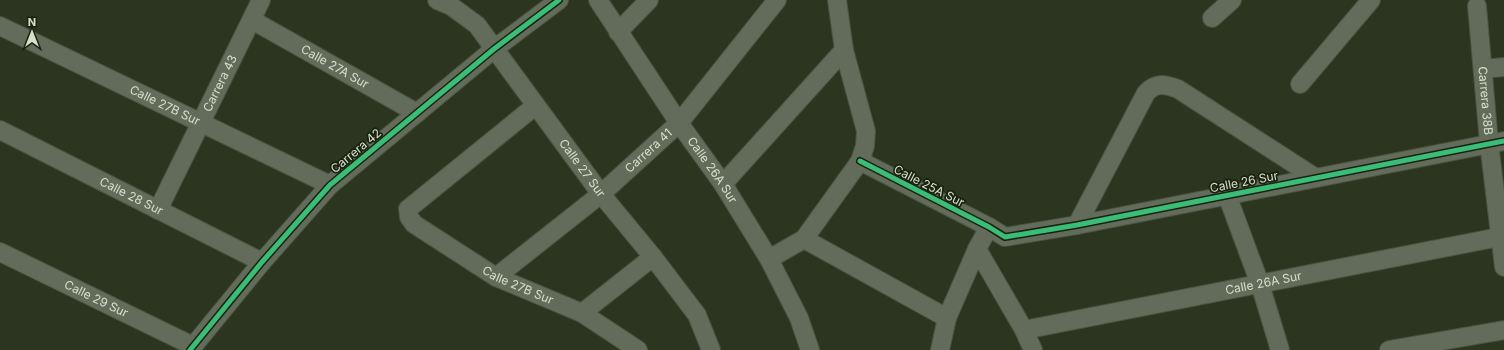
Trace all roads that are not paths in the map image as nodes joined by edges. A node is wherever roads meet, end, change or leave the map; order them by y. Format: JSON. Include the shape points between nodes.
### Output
{"nodes":[{"id":1,"x":261,"y":0,"type":"edge"},
{"id":2,"x":437,"y":0,"type":"edge"},
{"id":3,"x":559,"y":0,"type":"edge"},
{"id":4,"x":598,"y":0,"type":"edge"},
{"id":5,"x":649,"y":0,"type":"edge"},
{"id":6,"x":777,"y":0,"type":"edge"},
{"id":7,"x":837,"y":0,"type":"edge"},
{"id":8,"x":1232,"y":0,"type":"edge"},
{"id":9,"x":1371,"y":0,"type":"edge"},
{"id":10,"x":1477,"y":6,"type":"dead end"},
{"id":11,"x":1212,"y":18,"type":"dead end"},
{"id":12,"x":252,"y":20,"type":"junction"},
{"id":13,"x":0,"y":26,"type":"edge"},
{"id":14,"x":618,"y":32,"type":"junction"},
{"id":15,"x":494,"y":49,"type":"junction"},
{"id":16,"x":844,"y":50,"type":"junction"},
{"id":17,"x":1504,"y":66,"type":"edge"},
{"id":18,"x":1483,"y":69,"type":"junction"},
{"id":19,"x":1300,"y":84,"type":"dead end"},
{"id":20,"x":535,"y":106,"type":"junction"},
{"id":21,"x":418,"y":113,"type":"junction"},
{"id":22,"x":201,"y":123,"type":"junction"},
{"id":23,"x":679,"y":123,"type":"junction"},
{"id":24,"x":0,"y":130,"type":"edge"},
{"id":25,"x":1497,"y":142,"type":"edge"},
{"id":26,"x":860,"y":162,"type":"junction"},
{"id":27,"x":1316,"y":178,"type":"junction"},
{"id":28,"x":723,"y":184,"type":"junction"},
{"id":29,"x":330,"y":185,"type":"junction"},
{"id":30,"x":601,"y":194,"type":"junction"},
{"id":31,"x":1227,"y":195,"type":"junction"},
{"id":32,"x":158,"y":210,"type":"junction"},
{"id":33,"x":1077,"y":225,"type":"junction"},
{"id":34,"x":989,"y":227,"type":"junction"},
{"id":35,"x":1503,"y":236,"type":"edge"},
{"id":36,"x":804,"y":239,"type":"junction"},
{"id":37,"x":977,"y":249,"type":"junction"},
{"id":38,"x":0,"y":252,"type":"edge"},
{"id":39,"x":653,"y":257,"type":"junction"},
{"id":40,"x":769,"y":259,"type":"junction"},
{"id":41,"x":262,"y":262,"type":"junction"},
{"id":42,"x":1504,"y":267,"type":"edge"},
{"id":43,"x":496,"y":277,"type":"junction"},
{"id":44,"x":1260,"y":284,"type":"junction"},
{"id":45,"x":582,"y":313,"type":"junction"},
{"id":46,"x":947,"y":318,"type":"junction"},
{"id":47,"x":1024,"y":330,"type":"junction"},
{"id":48,"x":1504,"y":330,"type":"edge"},
{"id":49,"x":192,"y":348,"type":"edge"},
{"id":50,"x":638,"y":350,"type":"edge"},
{"id":51,"x":711,"y":350,"type":"edge"},
{"id":52,"x":810,"y":350,"type":"edge"},
{"id":53,"x":940,"y":350,"type":"edge"},
{"id":54,"x":1033,"y":350,"type":"edge"},
{"id":55,"x":1280,"y":350,"type":"edge"},
{"id":56,"x":1390,"y":350,"type":"edge"}],
"edges":[{"from":1,"to":12,"type":"street","name":"Carrera 43"},
{"from":2,"to":15,"type":"street","name":"Calle 27 Sur","via":[[451,6],[477,25]]},
{"from":3,"to":15,"type":"street","name":"Carrera 42"},
{"from":4,"to":14,"type":"street","name":"Calle 26A Sur"},
{"from":5,"to":14,"type":"street"},
{"from":6,"to":23,"type":"street","name":"Carrera 41"},
{"from":7,"to":16,"type":"street"},
{"from":8,"to":11,"type":"street"},
{"from":9,"to":19,"type":"street"},
{"from":10,"to":18,"type":"street","name":"Carrera 38B"},
{"from":12,"to":21,"type":"street","name":"Calle 27A Sur"},
{"from":12,"to":22,"type":"street","name":"Carrera 43"},
{"from":13,"to":22,"type":"street","name":"Calle 27B Sur"},
{"from":14,"to":23,"type":"street","name":"Calle 26A Sur"},
{"from":15,"to":20,"type":"street","name":"Calle 27 Sur"},
{"from":15,"to":21,"type":"street","name":"Carrera 42"},
{"from":16,"to":26,"type":"street","via":[[866,131]]},
{"from":16,"to":28,"type":"street"},
{"from":17,"to":18,"type":"street"},
{"from":18,"to":25,"type":"street","name":"Carrera 38B"},
{"from":20,"to":30,"type":"street","name":"Calle 27 Sur"},
{"from":20,"to":43,"type":"street","name":"Calle 27B Sur","via":[[408,209],[409,217],[414,224]]},
{"from":21,"to":29,"type":"street","name":"Carrera 42"},
{"from":22,"to":29,"type":"street","name":"Calle 27B Sur"},
{"from":22,"to":32,"type":"street","name":"Carrera 43"},
{"from":23,"to":28,"type":"street","name":"Calle 26A Sur"},
{"from":23,"to":30,"type":"street","name":"Carrera 41"},
{"from":24,"to":32,"type":"street","name":"Calle 28 Sur"},
{"from":25,"to":27,"type":"street","name":"Calle 26 Sur"},
{"from":25,"to":35,"type":"street","name":"Carrera 38B"},
{"from":26,"to":34,"type":"street","name":"Calle 25A Sur"},
{"from":26,"to":36,"type":"street"},
{"from":27,"to":31,"type":"street","name":"Calle 26 Sur"},
{"from":27,"to":33,"type":"street","via":[[1178,89],[1167,84],[1158,84],[1146,93]]},
{"from":28,"to":40,"type":"street","name":"Calle 26A Sur"},
{"from":29,"to":41,"type":"street","name":"Carrera 42"},
{"from":30,"to":39,"type":"street","name":"Calle 27 Sur"},
{"from":30,"to":43,"type":"street","name":"Carrera 41"},
{"from":31,"to":33,"type":"street","name":"Calle 26 Sur"},
{"from":31,"to":44,"type":"street"},
{"from":32,"to":41,"type":"street","name":"Calle 28 Sur"},
{"from":33,"to":34,"type":"street","name":"Calle 26 Sur","via":[[1005,237]]},
{"from":34,"to":37,"type":"street"},
{"from":35,"to":42,"type":"street","name":"Carrera 38B"},
{"from":35,"to":44,"type":"street","name":"Calle 26A Sur"},
{"from":36,"to":40,"type":"street"},
{"from":36,"to":46,"type":"street"},
{"from":37,"to":46,"type":"street"},
{"from":37,"to":47,"type":"street"},
{"from":38,"to":49,"type":"street","name":"Calle 29 Sur"},
{"from":39,"to":45,"type":"street"},
{"from":39,"to":51,"type":"street","name":"Calle 27 Sur","via":[[697,315]]},
{"from":40,"to":52,"type":"street","name":"Calle 26A Sur","via":[[799,318]]},
{"from":41,"to":49,"type":"street","name":"Carrera 42"},
{"from":43,"to":45,"type":"street","name":"Calle 27B Sur"},
{"from":44,"to":47,"type":"street","name":"Calle 26A Sur"},
{"from":44,"to":55,"type":"street"},
{"from":45,"to":50,"type":"street","name":"Calle 27B Sur"},
{"from":46,"to":53,"type":"street"},
{"from":47,"to":54,"type":"street"},
{"from":48,"to":56,"type":"street"}]}
